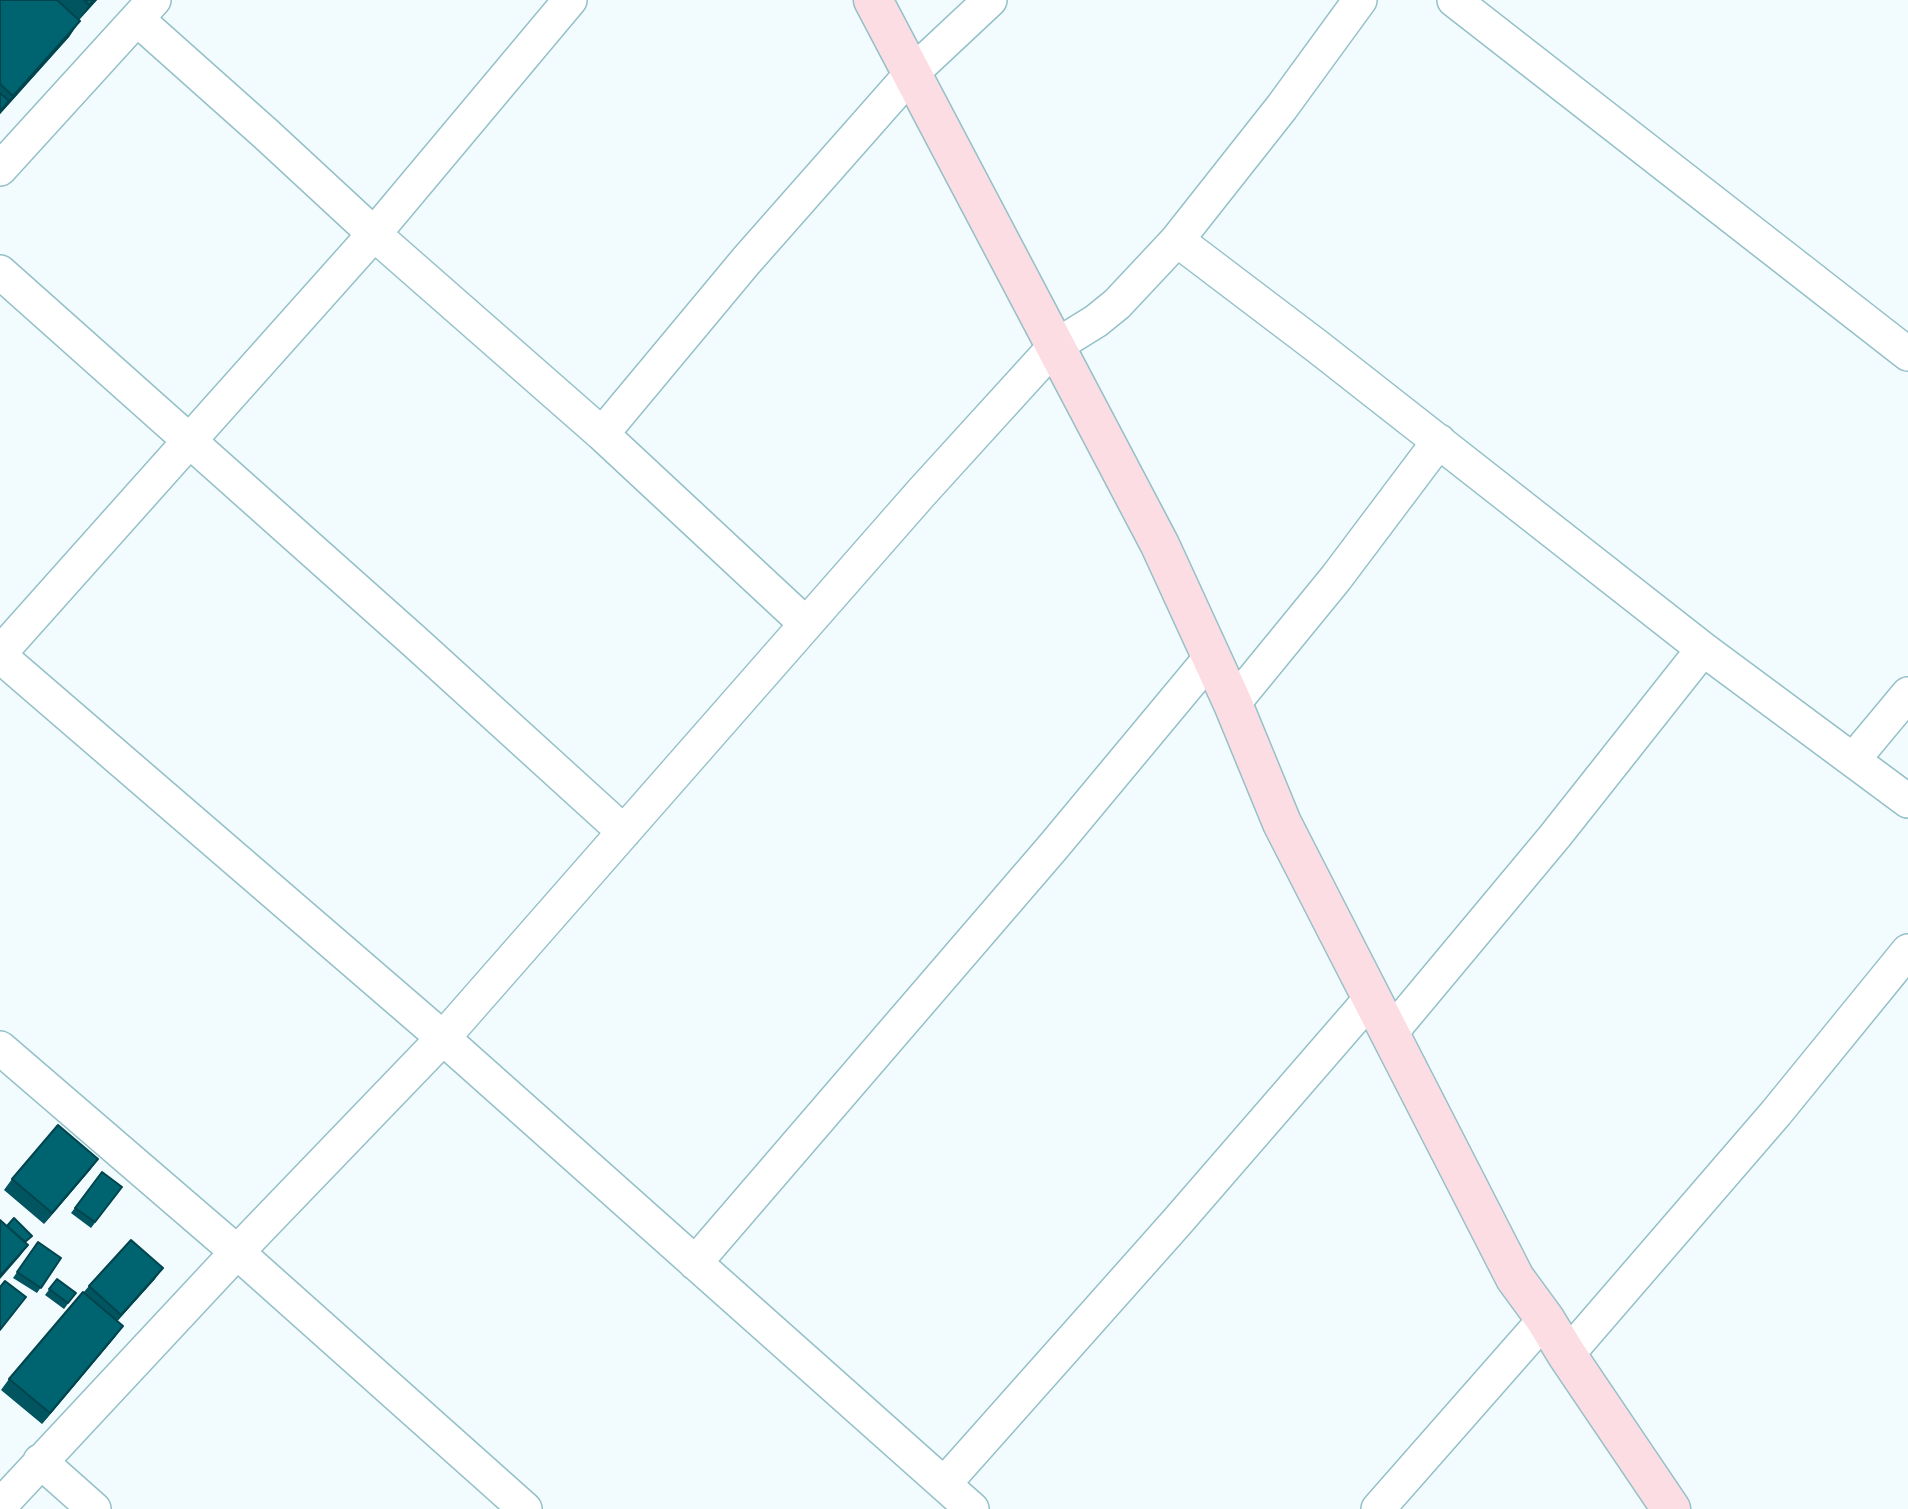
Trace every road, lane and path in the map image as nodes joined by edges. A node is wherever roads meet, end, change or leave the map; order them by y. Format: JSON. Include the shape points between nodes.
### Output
{"nodes":[{"id":1,"x":570,"y":0,"type":"edge"},
{"id":2,"x":873,"y":0,"type":"edge"},
{"id":3,"x":990,"y":0,"type":"edge"},
{"id":4,"x":1360,"y":0,"type":"edge"},
{"id":5,"x":1454,"y":0,"type":"edge"},
{"id":6,"x":146,"y":10,"type":"edge"},
{"id":7,"x":911,"y":74,"type":"junction"},
{"id":8,"x":0,"y":169,"type":"edge"},
{"id":9,"x":374,"y":234,"type":"junction"},
{"id":10,"x":1177,"y":240,"type":"junction"},
{"id":11,"x":0,"y":272,"type":"edge"},
{"id":12,"x":1055,"y":347,"type":"junction"},
{"id":13,"x":1908,"y":354,"type":"edge"},
{"id":14,"x":602,"y":434,"type":"junction"},
{"id":15,"x":1438,"y":441,"type":"junction"},
{"id":16,"x":190,"y":442,"type":"junction"},
{"id":17,"x":806,"y":624,"type":"junction"},
{"id":18,"x":1703,"y":649,"type":"junction"},
{"id":19,"x":0,"y":655,"type":"edge"},
{"id":20,"x":1211,"y":657,"type":"junction"},
{"id":21,"x":1908,"y":694,"type":"edge"},
{"id":22,"x":1233,"y":704,"type":"junction"},
{"id":23,"x":1853,"y":760,"type":"junction"},
{"id":24,"x":1908,"y":801,"type":"edge"},
{"id":25,"x":624,"y":832,"type":"junction"},
{"id":26,"x":1908,"y":951,"type":"edge"},
{"id":27,"x":1372,"y":998,"type":"junction"},
{"id":28,"x":1389,"y":1035,"type":"junction"},
{"id":29,"x":443,"y":1038,"type":"junction"},
{"id":30,"x":3,"y":1058,"type":"edge"},
{"id":31,"x":237,"y":1252,"type":"junction"},
{"id":32,"x":695,"y":1263,"type":"junction"},
{"id":33,"x":1545,"y":1318,"type":"junction"},
{"id":34,"x":1567,"y":1355,"type":"junction"},
{"id":35,"x":40,"y":1461,"type":"junction"},
{"id":36,"x":944,"y":1484,"type":"junction"},
{"id":37,"x":0,"y":1506,"type":"edge"},
{"id":38,"x":94,"y":1509,"type":"edge"},
{"id":39,"x":525,"y":1509,"type":"edge"},
{"id":40,"x":972,"y":1509,"type":"edge"},
{"id":41,"x":1378,"y":1509,"type":"edge"},
{"id":42,"x":1671,"y":1509,"type":"edge"}],
"edges":[{"from":1,"to":9,"type":"street"},
{"from":2,"to":7,"type":"main road"},
{"from":3,"to":7,"type":"street"},
{"from":4,"to":10,"type":"street"},
{"from":5,"to":13,"type":"street"},
{"from":6,"to":8,"type":"street"},
{"from":6,"to":9,"type":"street","via":[[266,134]]},
{"from":7,"to":12,"type":"main road"},
{"from":7,"to":14,"type":"street"},
{"from":9,"to":14,"type":"street"},
{"from":9,"to":16,"type":"street"},
{"from":10,"to":12,"type":"street","via":[[1117,304]]},
{"from":10,"to":15,"type":"street"},
{"from":11,"to":16,"type":"street"},
{"from":12,"to":17,"type":"street"},
{"from":12,"to":20,"type":"main road","via":[[1160,545]]},
{"from":14,"to":17,"type":"street"},
{"from":15,"to":18,"type":"street"},
{"from":15,"to":22,"type":"street","via":[[1336,578]]},
{"from":16,"to":19,"type":"street"},
{"from":16,"to":25,"type":"street"},
{"from":17,"to":25,"type":"street"},
{"from":18,"to":23,"type":"street"},
{"from":18,"to":28,"type":"street"},
{"from":19,"to":29,"type":"street"},
{"from":20,"to":22,"type":"main road"},
{"from":20,"to":32,"type":"street"},
{"from":21,"to":23,"type":"street"},
{"from":22,"to":27,"type":"main road","via":[[1282,823]]},
{"from":23,"to":24,"type":"street"},
{"from":25,"to":29,"type":"street"},
{"from":26,"to":34,"type":"street","via":[[1776,1113]]},
{"from":27,"to":28,"type":"main road"},
{"from":27,"to":36,"type":"street"},
{"from":28,"to":33,"type":"main road","via":[[1515,1278]]},
{"from":29,"to":31,"type":"street"},
{"from":29,"to":32,"type":"street"},
{"from":30,"to":31,"type":"street"},
{"from":31,"to":35,"type":"street"},
{"from":31,"to":39,"type":"street"},
{"from":32,"to":36,"type":"street"},
{"from":33,"to":34,"type":"main road"},
{"from":33,"to":41,"type":"street"},
{"from":34,"to":42,"type":"main road"},
{"from":35,"to":37,"type":"street"},
{"from":35,"to":38,"type":"street"},
{"from":36,"to":40,"type":"street"}]}
